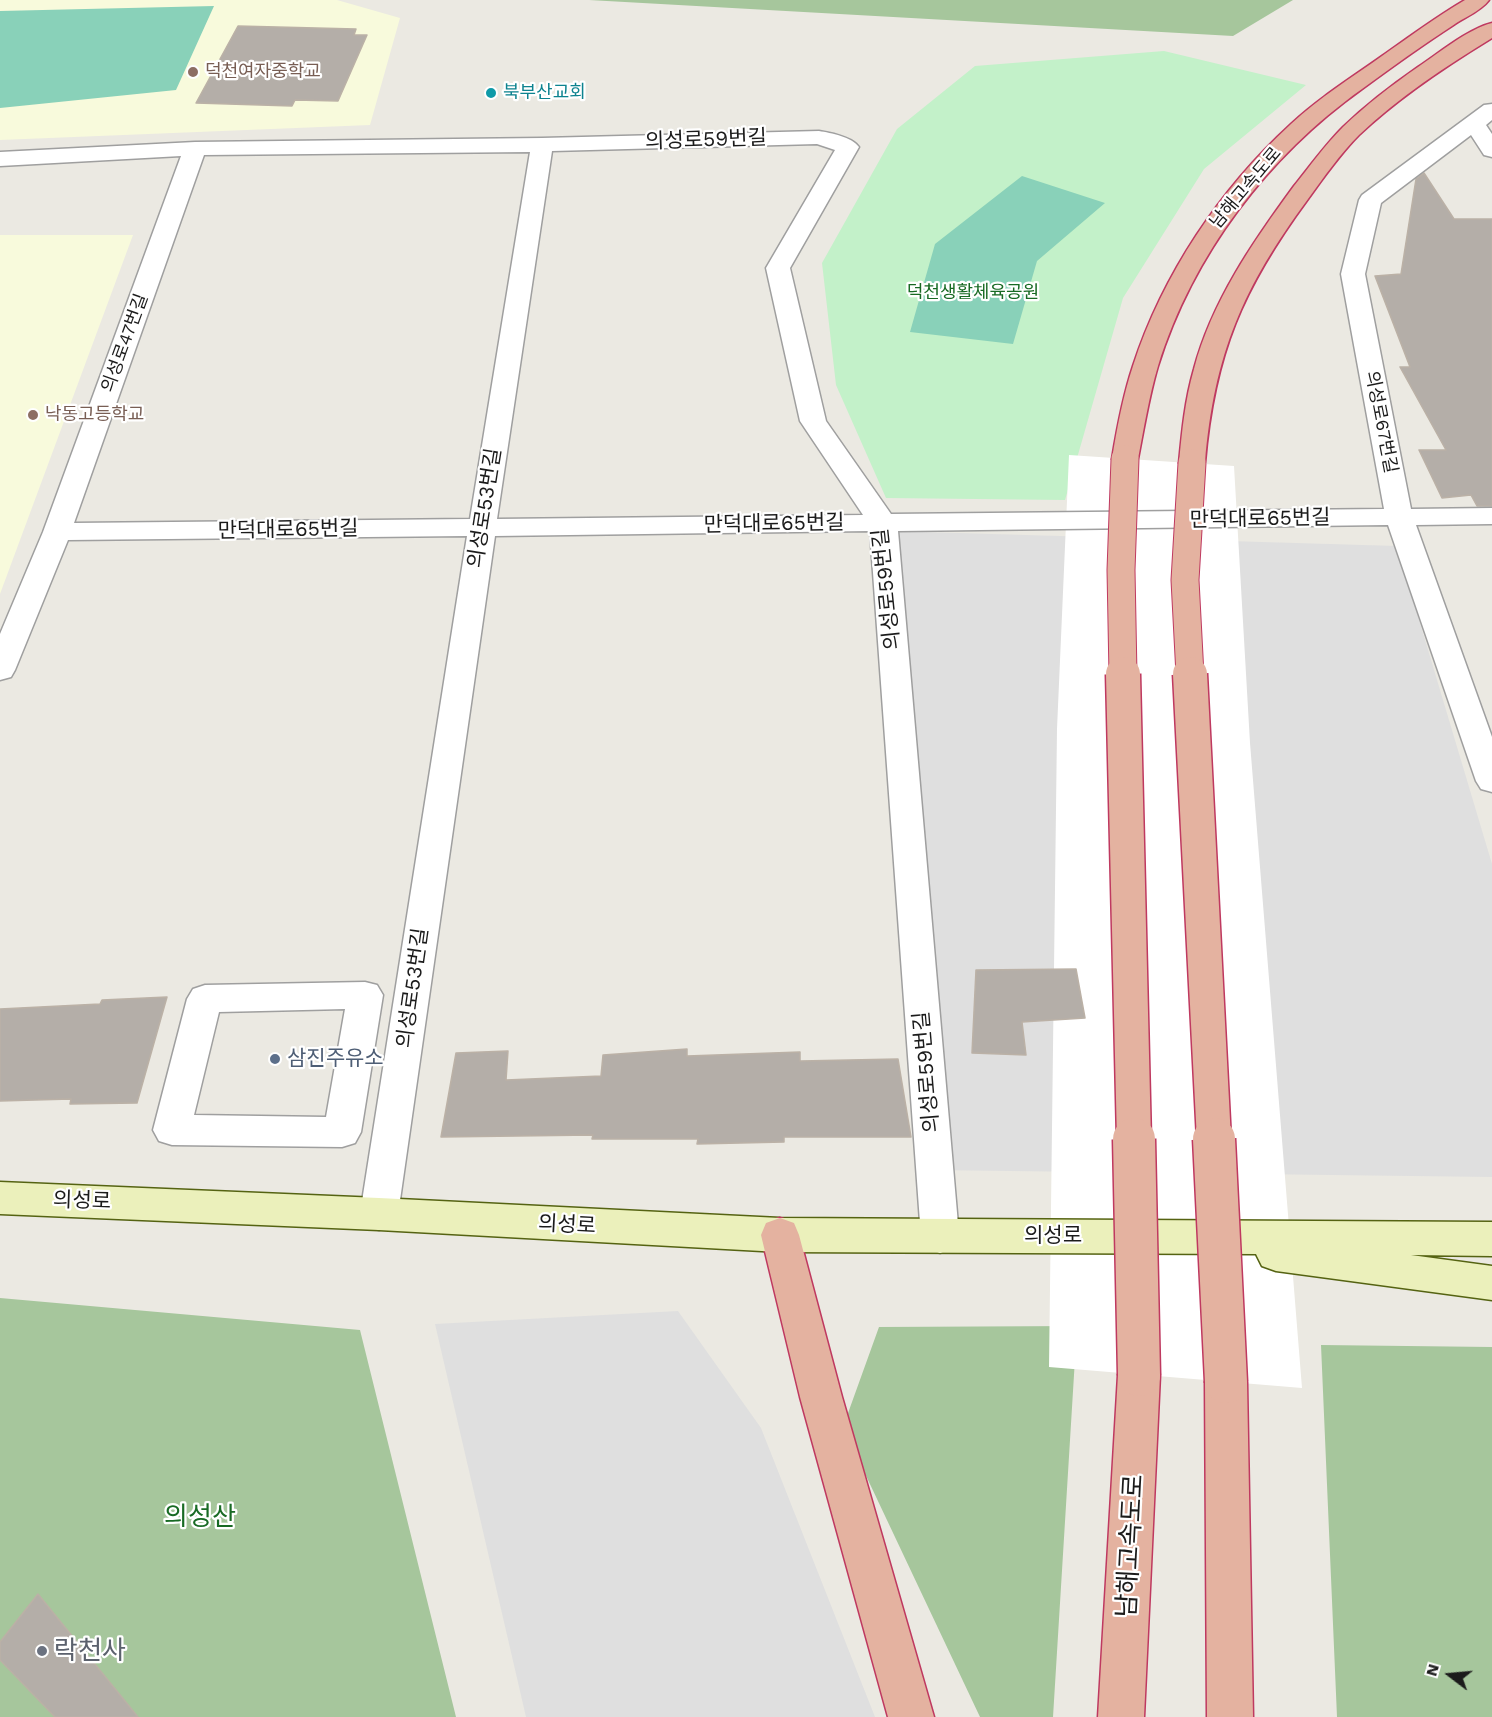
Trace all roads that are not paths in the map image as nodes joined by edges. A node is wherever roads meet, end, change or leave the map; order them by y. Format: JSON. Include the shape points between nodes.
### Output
{"nodes":[{"id":1,"x":1479,"y":0,"type":"edge"},
{"id":2,"x":1492,"y":29,"type":"edge"},
{"id":3,"x":1486,"y":119,"type":"edge"},
{"id":4,"x":542,"y":145,"type":"junction"},
{"id":5,"x":195,"y":149,"type":"junction"},
{"id":6,"x":1492,"y":150,"type":"edge"},
{"id":7,"x":0,"y":159,"type":"edge"},
{"id":8,"x":1492,"y":516,"type":"edge"},
{"id":9,"x":1399,"y":517,"type":"junction"},
{"id":10,"x":883,"y":523,"type":"junction"},
{"id":11,"x":482,"y":528,"type":"junction"},
{"id":12,"x":57,"y":532,"type":"junction"},
{"id":13,"x":0,"y":670,"type":"edge"},
{"id":14,"x":1492,"y":782,"type":"edge"},
{"id":15,"x":342,"y":1132,"type":"joint"},
{"id":16,"x":0,"y":1198,"type":"edge"},
{"id":17,"x":379,"y":1214,"type":"junction"},
{"id":18,"x":780,"y":1235,"type":"junction"},
{"id":19,"x":1134,"y":1235,"type":"junction"},
{"id":20,"x":940,"y":1236,"type":"junction"},
{"id":21,"x":1492,"y":1239,"type":"edge"},
{"id":22,"x":1492,"y":1283,"type":"edge"},
{"id":23,"x":911,"y":1717,"type":"edge"},
{"id":24,"x":1120,"y":1717,"type":"edge"},
{"id":25,"x":1230,"y":1717,"type":"edge"}],
"edges":[{"from":1,"to":24,"type":"highway","name":"남해고속도로","bridge":true,"via":[[1330,101],[1297,130],[1229,205],[1183,277],[1154,342],[1138,392],[1125,459],[1122,581],[1139,1375]]},
{"from":2,"to":25,"type":"highway","bridge":true,"via":[[1417,77],[1352,131],[1323,163],[1268,237],[1243,280],[1211,355],[1200,395],[1185,580],[1226,1382]]},
{"from":3,"to":6,"type":"street"},
{"from":3,"to":9,"type":"street","name":"의성로67번길","via":[[1370,200],[1353,274]]},
{"from":4,"to":5,"type":"street"},
{"from":4,"to":10,"type":"street","name":"의성로59번길","via":[[819,137],[848,147],[778,268],[813,421]]},
{"from":4,"to":11,"type":"street","name":"의성로53번길"},
{"from":5,"to":7,"type":"street"},
{"from":5,"to":12,"type":"street","name":"의성로47번길"},
{"from":8,"to":9,"type":"street","name":"만덕대로65번길"},
{"from":9,"to":10,"type":"street","name":"만덕대로65번길"},
{"from":9,"to":14,"type":"street","name":"의성로67번길"},
{"from":10,"to":11,"type":"street","name":"만덕대로65번길"},
{"from":10,"to":20,"type":"street","name":"의성로59번길"},
{"from":11,"to":12,"type":"street","name":"만덕대로65번길"},
{"from":11,"to":17,"type":"street","name":"의성로53번길"},
{"from":12,"to":13,"type":"street","name":"의성로47번길"},
{"from":15,"to":15,"type":"street","via":[[366,995],[205,999],[172,1130]]},
{"from":16,"to":17,"type":"main road","name":"의성로"},
{"from":17,"to":18,"type":"main road","name":"의성로"},
{"from":18,"to":20,"type":"main road","name":"의성로"},
{"from":18,"to":23,"type":"highway"},
{"from":19,"to":20,"type":"main road","name":"의성로"},
{"from":19,"to":21,"type":"main road","name":"의성로"},
{"from":19,"to":22,"type":"main road","name":"의성로"}]}
